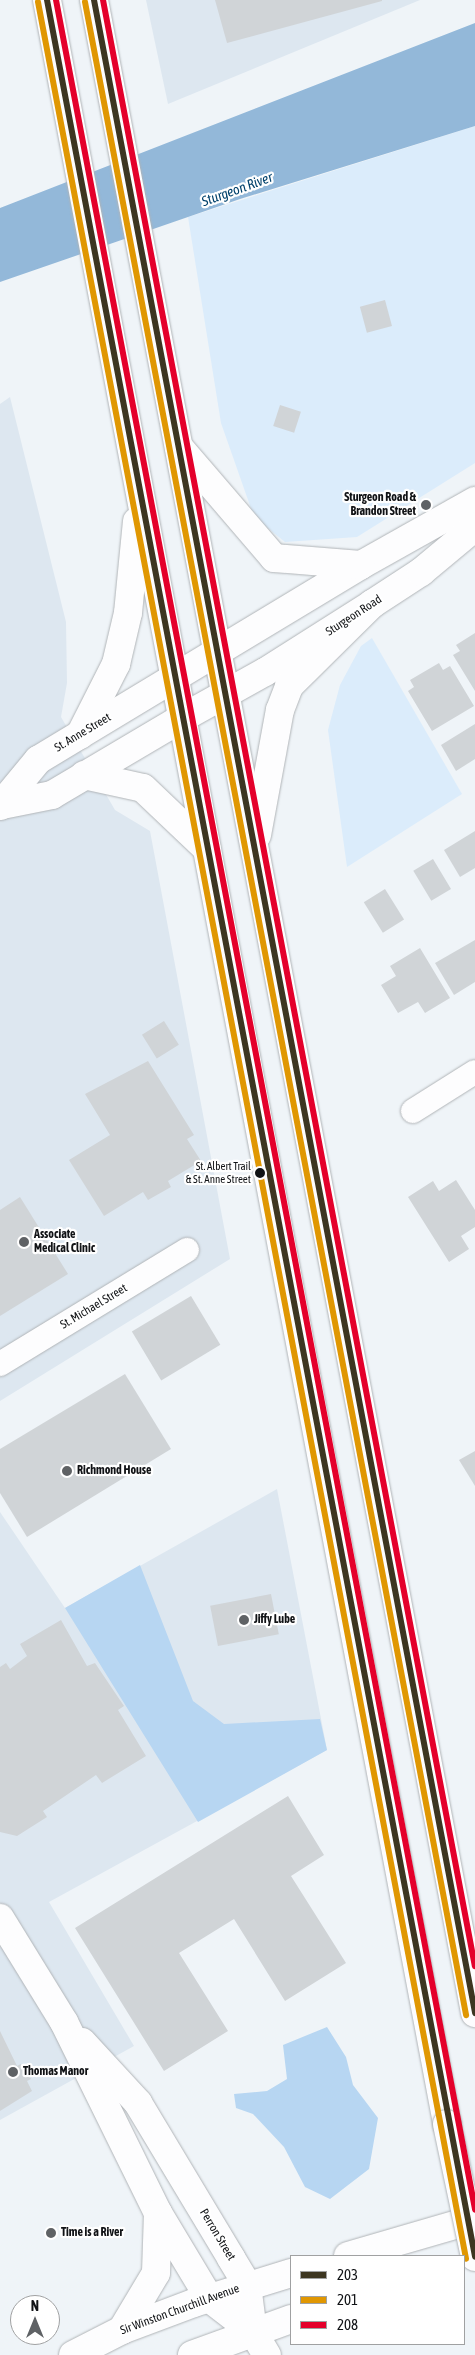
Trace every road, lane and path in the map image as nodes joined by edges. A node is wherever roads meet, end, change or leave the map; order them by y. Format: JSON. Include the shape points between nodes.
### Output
{"nodes":[{"id":1,"x":27,"y":0,"type":"edge"},
{"id":2,"x":94,"y":0,"type":"edge"},
{"id":3,"x":50,"y":13,"type":"edge"},
{"id":4,"x":178,"y":446,"type":"junction"},
{"id":5,"x":139,"y":492,"type":"junction"},
{"id":6,"x":475,"y":501,"type":"edge"},
{"id":7,"x":475,"y":527,"type":"edge"},
{"id":8,"x":360,"y":565,"type":"junction"},
{"id":9,"x":372,"y":604,"type":"junction"},
{"id":10,"x":217,"y":651,"type":"junction"},
{"id":11,"x":177,"y":676,"type":"junction"},
{"id":12,"x":225,"y":693,"type":"junction"},
{"id":13,"x":184,"y":717,"type":"junction"},
{"id":14,"x":80,"y":735,"type":"junction"},
{"id":15,"x":84,"y":774,"type":"junction"},
{"id":16,"x":1,"y":806,"type":"edge"},
{"id":17,"x":255,"y":847,"type":"junction"},
{"id":18,"x":207,"y":849,"type":"junction"},
{"id":19,"x":475,"y":1072,"type":"edge"},
{"id":20,"x":413,"y":1111,"type":"dead end"},
{"id":21,"x":188,"y":1250,"type":"dead end"},
{"id":22,"x":0,"y":1364,"type":"edge"},
{"id":23,"x":0,"y":1918,"type":"edge"},
{"id":24,"x":475,"y":2013,"type":"edge"},
{"id":25,"x":64,"y":2022,"type":"junction"},
{"id":26,"x":158,"y":2212,"type":"junction"},
{"id":27,"x":475,"y":2219,"type":"edge"},
{"id":28,"x":351,"y":2255,"type":"edge"},
{"id":29,"x":475,"y":2257,"type":"edge"},
{"id":30,"x":290,"y":2273,"type":"edge"},
{"id":31,"x":247,"y":2285,"type":"junction"},
{"id":32,"x":209,"y":2298,"type":"junction"},
{"id":33,"x":290,"y":2320,"type":"edge"},
{"id":34,"x":122,"y":2330,"type":"junction"},
{"id":35,"x":253,"y":2332,"type":"junction"},
{"id":36,"x":73,"y":2355,"type":"edge"},
{"id":37,"x":192,"y":2355,"type":"edge"},
{"id":38,"x":267,"y":2355,"type":"edge"}],
"edges":[{"from":1,"to":3,"type":"main road"},
{"from":2,"to":4,"type":"main road"},
{"from":3,"to":5,"type":"main road"},
{"from":4,"to":8,"type":"main road","via":[[274,558]]},
{"from":4,"to":10,"type":"main road"},
{"from":5,"to":11,"type":"main road"},
{"from":5,"to":14,"type":"main road","via":[[128,613],[116,664]]},
{"from":6,"to":8,"type":"main road"},
{"from":7,"to":9,"type":"main road","name":"Sturgeon Road","via":[[421,572]]},
{"from":8,"to":10,"type":"main road"},
{"from":9,"to":12,"type":"main road","name":"Sturgeon Road"},
{"from":9,"to":17,"type":"main road","via":[[289,686],[280,710]]},
{"from":10,"to":11,"type":"main road","name":"St. Anne Street"},
{"from":10,"to":12,"type":"main road"},
{"from":11,"to":13,"type":"main road"},
{"from":11,"to":14,"type":"main road","name":"St. Anne Street"},
{"from":12,"to":13,"type":"main road","name":"Sturgeon Road"},
{"from":12,"to":17,"type":"main road"},
{"from":13,"to":15,"type":"main road","name":"St. Anne Street"},
{"from":13,"to":18,"type":"main road"},
{"from":14,"to":16,"type":"main road","name":"St. Anne Street","via":[[38,760]]},
{"from":15,"to":16,"type":"main road","name":"St. Anne Street","via":[[52,795]]},
{"from":15,"to":18,"type":"main road","via":[[143,788]]},
{"from":17,"to":24,"type":"main road"},
{"from":18,"to":29,"type":"main road","bridge":true,"via":[[447,2124]]},
{"from":19,"to":20,"type":"street"},
{"from":21,"to":22,"type":"street","name":"St. Michael Street"},
{"from":23,"to":25,"type":"main road","name":"Perron Street"},
{"from":25,"to":26,"type":"main road","name":"Perron Street"},
{"from":25,"to":31,"type":"main road","name":"Perron Street","via":[[138,2103]]},
{"from":26,"to":32,"type":"main road","name":"Perron Street"},
{"from":26,"to":34,"type":"main road","via":[[156,2273]]},
{"from":27,"to":28,"type":"main road"},
{"from":30,"to":31,"type":"main road","name":"Sir Winston Churchill Avenue"},
{"from":31,"to":32,"type":"main road","name":"Sir Winston Churchill Avenue"},
{"from":31,"to":35,"type":"main road","name":"Perron Street"},
{"from":32,"to":34,"type":"main road","name":"Sir Winston Churchill Avenue"},
{"from":32,"to":35,"type":"main road","name":"Perron Street"},
{"from":33,"to":35,"type":"main road"},
{"from":34,"to":36,"type":"main road","name":"Sir Winston Churchill Avenue"},
{"from":35,"to":37,"type":"main road"},
{"from":35,"to":38,"type":"main road"}]}
